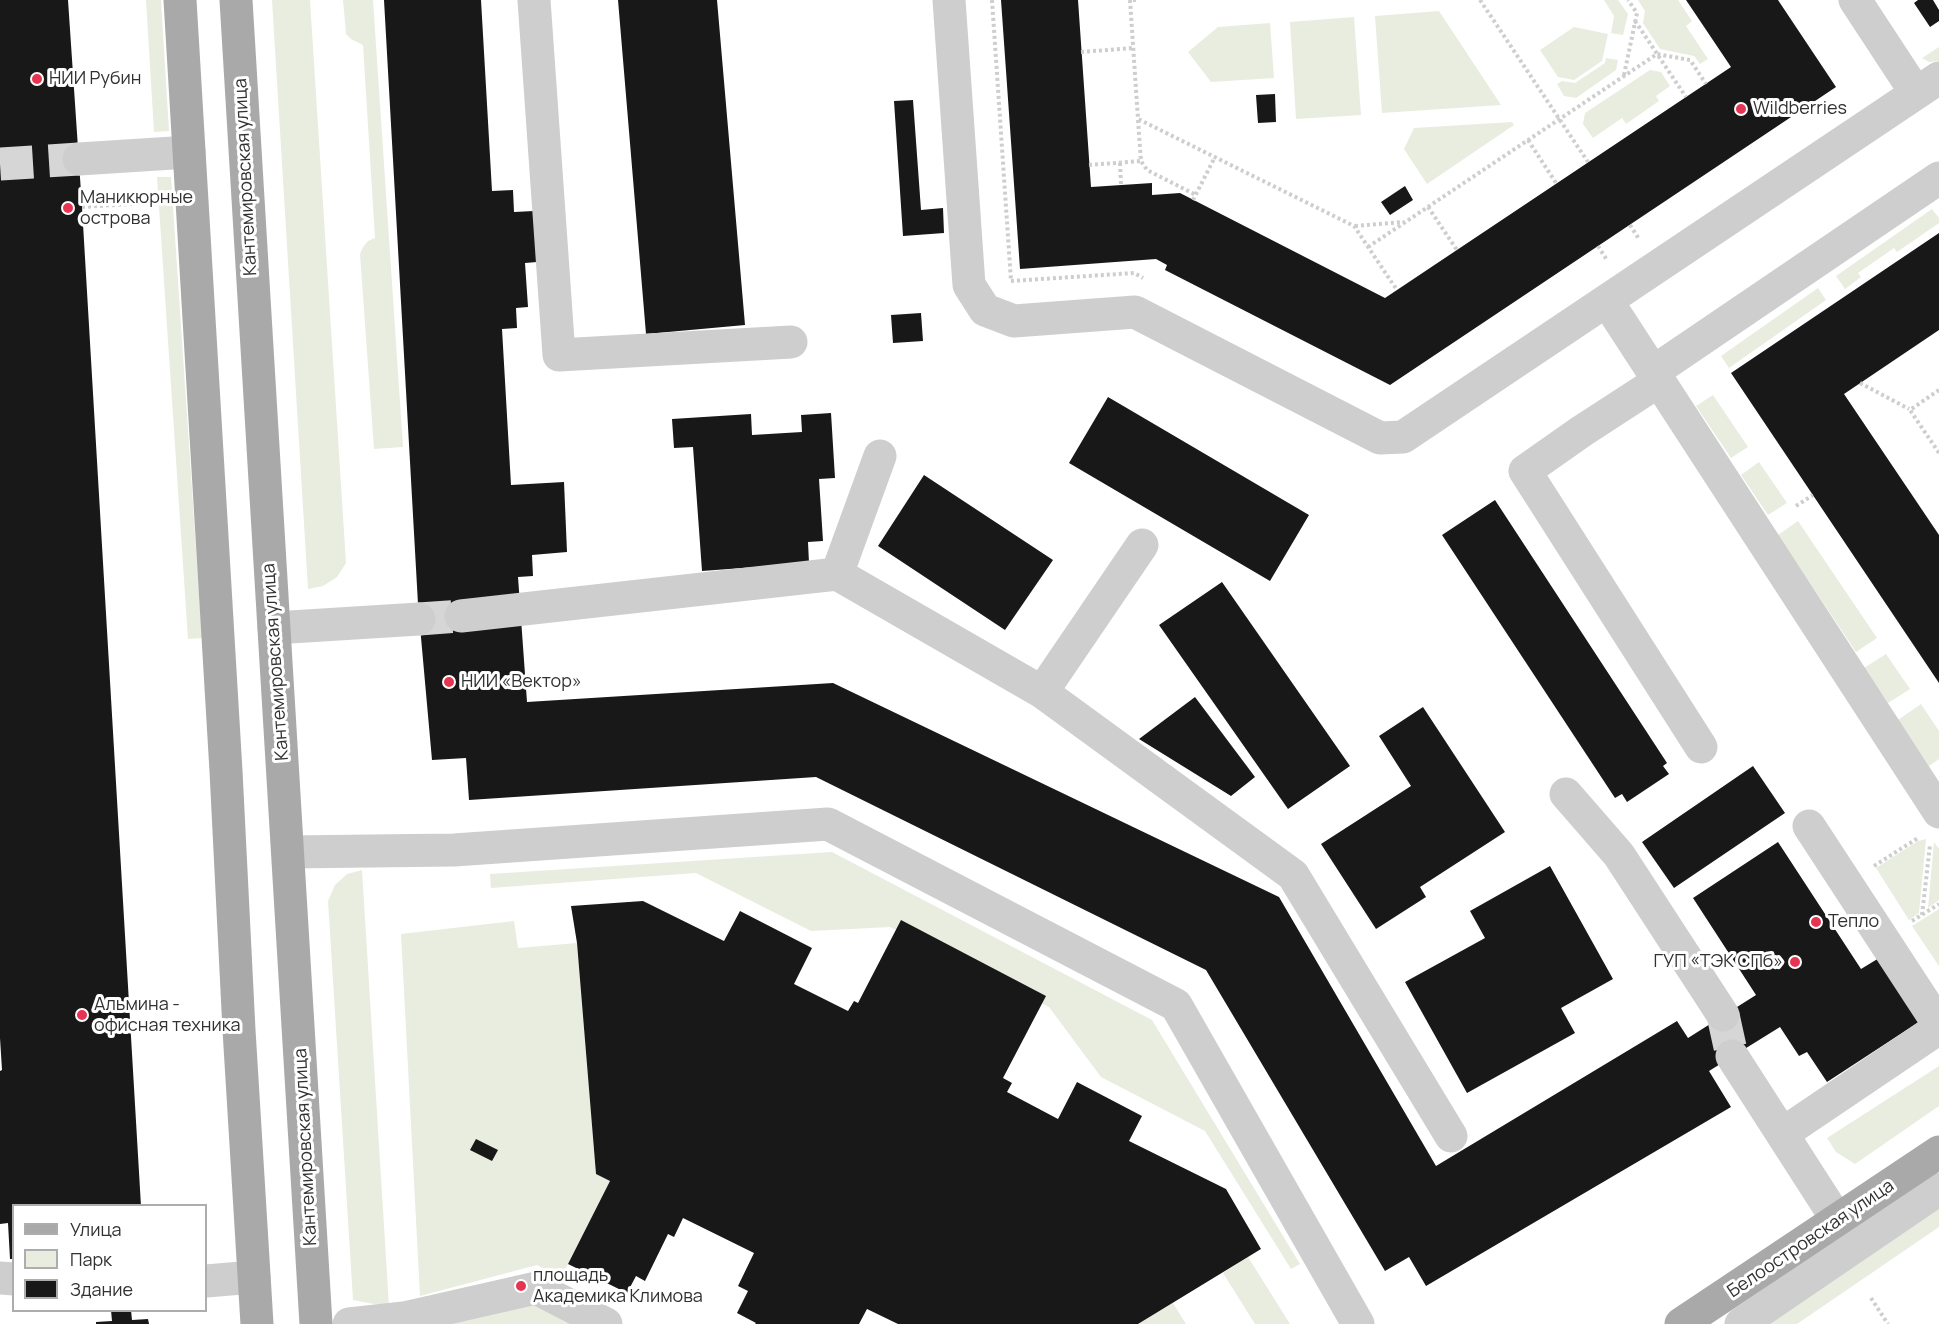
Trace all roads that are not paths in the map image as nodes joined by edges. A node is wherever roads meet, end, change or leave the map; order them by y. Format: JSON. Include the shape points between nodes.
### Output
{"nodes":[{"id":1,"x":180,"y":0,"type":"edge"},
{"id":2,"x":236,"y":0,"type":"edge"},
{"id":3,"x":534,"y":0,"type":"edge"},
{"id":4,"x":949,"y":0,"type":"edge"},
{"id":5,"x":1855,"y":0,"type":"edge"},
{"id":6,"x":1928,"y":86,"type":"edge"},
{"id":7,"x":189,"y":152,"type":"junction"},
{"id":8,"x":79,"y":159,"type":"tunnel mouth"},
{"id":9,"x":1939,"y":178,"type":"edge"},
{"id":10,"x":1607,"y":301,"type":"junction"},
{"id":11,"x":791,"y":342,"type":"dead end"},
{"id":12,"x":1656,"y":376,"type":"junction"},
{"id":13,"x":880,"y":456,"type":"dead end"},
{"id":14,"x":1142,"y":544,"type":"dead end"},
{"id":15,"x":837,"y":574,"type":"junction"},
{"id":16,"x":461,"y":616,"type":"tunnel mouth"},
{"id":17,"x":419,"y":618,"type":"tunnel mouth"},
{"id":18,"x":274,"y":628,"type":"junction"},
{"id":19,"x":1042,"y":692,"type":"junction"},
{"id":20,"x":1701,"y":747,"type":"dead end"},
{"id":21,"x":1566,"y":794,"type":"dead end"},
{"id":22,"x":1809,"y":826,"type":"dead end"},
{"id":23,"x":1930,"y":829,"type":"edge"},
{"id":24,"x":288,"y":852,"type":"junction"},
{"id":25,"x":1723,"y":1015,"type":"tunnel mouth"},
{"id":26,"x":1939,"y":1027,"type":"edge"},
{"id":27,"x":1732,"y":1056,"type":"tunnel mouth"},
{"id":28,"x":1782,"y":1134,"type":"junction"},
{"id":29,"x":1451,"y":1136,"type":"dead end"},
{"id":30,"x":1939,"y":1152,"type":"edge"},
{"id":31,"x":1939,"y":1189,"type":"edge"},
{"id":32,"x":1838,"y":1221,"type":"junction"},
{"id":33,"x":254,"y":1277,"type":"junction"},
{"id":34,"x":207,"y":1281,"type":"edge"},
{"id":35,"x":257,"y":1324,"type":"edge"},
{"id":36,"x":316,"y":1324,"type":"edge"},
{"id":37,"x":349,"y":1324,"type":"edge"},
{"id":38,"x":606,"y":1324,"type":"edge"},
{"id":39,"x":1358,"y":1324,"type":"edge"},
{"id":40,"x":1681,"y":1324,"type":"edge"},
{"id":41,"x":1742,"y":1324,"type":"edge"}],
"edges":[{"from":1,"to":7,"type":"main road"},
{"from":2,"to":18,"type":"main road","name":"Кантемировская улица"},
{"from":3,"to":11,"type":"street","via":[[559,355]]},
{"from":4,"to":10,"type":"street","via":[[969,285],[985,310],[1014,321],[1135,312],[1380,438],[1392,438],[1403,437]]},
{"from":5,"to":6,"type":"street"},
{"from":6,"to":10,"type":"street"},
{"from":7,"to":8,"type":"street"},
{"from":7,"to":33,"type":"main road"},
{"from":9,"to":12,"type":"street"},
{"from":10,"to":12,"type":"street"},
{"from":12,"to":20,"type":"street","via":[[1525,471]]},
{"from":12,"to":23,"type":"street"},
{"from":13,"to":15,"type":"street"},
{"from":14,"to":19,"type":"street"},
{"from":15,"to":16,"type":"street"},
{"from":15,"to":19,"type":"street"},
{"from":17,"to":18,"type":"street"},
{"from":18,"to":24,"type":"main road","name":"Кантемировская улица"},
{"from":19,"to":29,"type":"street","via":[[1293,874]]},
{"from":21,"to":25,"type":"street","via":[[1619,855]]},
{"from":22,"to":26,"type":"street"},
{"from":24,"to":36,"type":"main road","name":"Кантемировская улица"},
{"from":24,"to":39,"type":"street","via":[[454,850],[828,824],[1176,1005]]},
{"from":26,"to":28,"type":"street"},
{"from":27,"to":28,"type":"street"},
{"from":28,"to":32,"type":"street"},
{"from":30,"to":32,"type":"main road","name":"Белоостровская улица"},
{"from":31,"to":41,"type":"street","name":"Белоостровская улица"},
{"from":32,"to":40,"type":"main road","name":"Белоостровская улица"},
{"from":33,"to":34,"type":"street"},
{"from":33,"to":35,"type":"main road"},
{"from":37,"to":38,"type":"street","via":[[404,1318],[536,1288]]}]}
